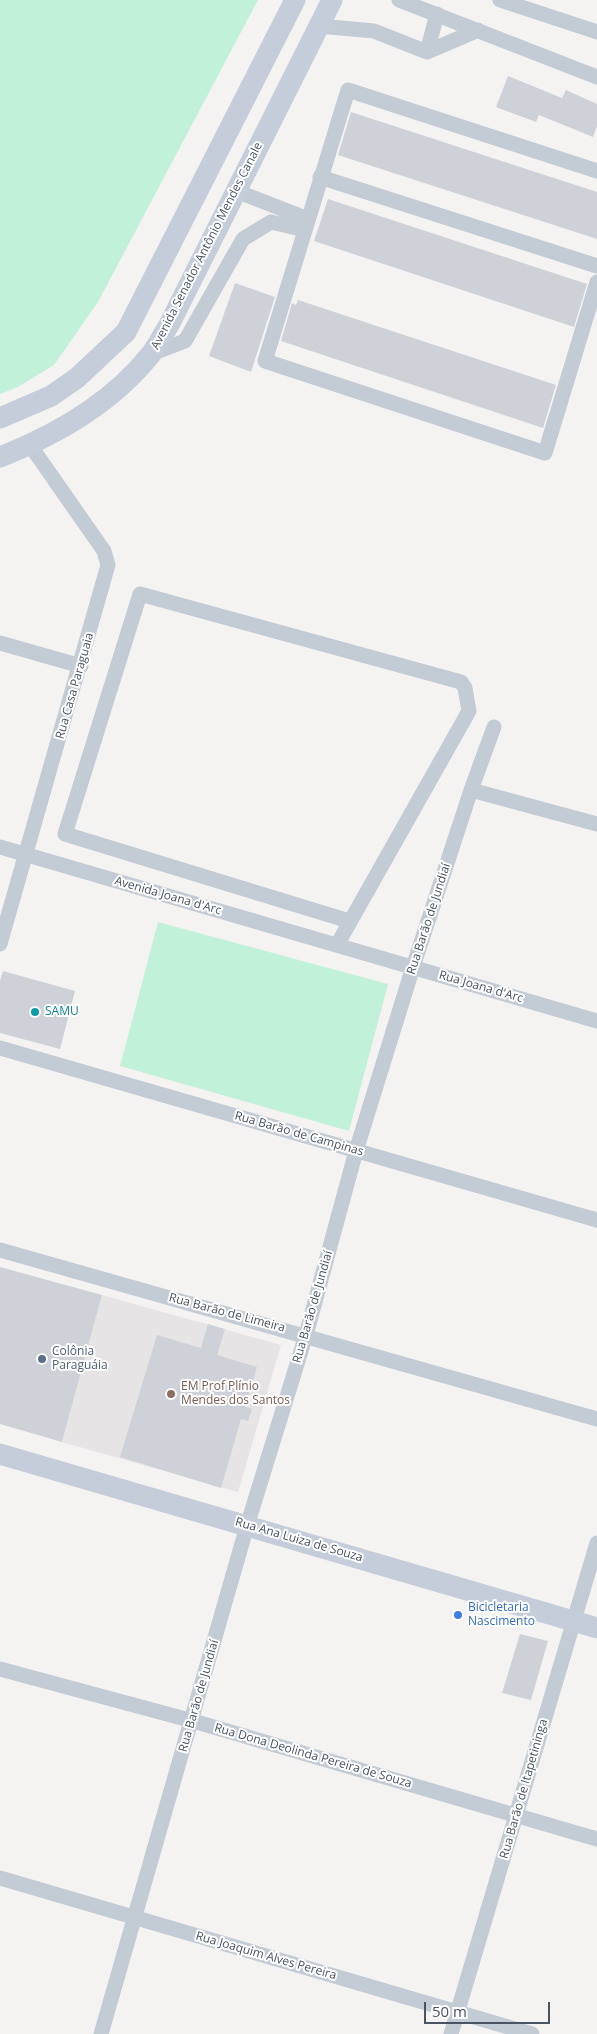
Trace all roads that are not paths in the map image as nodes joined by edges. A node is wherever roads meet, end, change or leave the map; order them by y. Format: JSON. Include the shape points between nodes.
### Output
{"nodes":[{"id":1,"x":294,"y":0,"type":"edge"},
{"id":2,"x":332,"y":0,"type":"edge"},
{"id":3,"x":399,"y":0,"type":"edge"},
{"id":4,"x":500,"y":0,"type":"edge"},
{"id":5,"x":437,"y":14,"type":"junction"},
{"id":6,"x":319,"y":26,"type":"junction"},
{"id":7,"x":478,"y":30,"type":"junction"},
{"id":8,"x":597,"y":32,"type":"edge"},
{"id":9,"x":427,"y":52,"type":"junction"},
{"id":10,"x":597,"y":77,"type":"edge"},
{"id":11,"x":233,"y":122,"type":"junction"},
{"id":12,"x":263,"y":137,"type":"junction"},
{"id":13,"x":597,"y":171,"type":"edge"},
{"id":14,"x":320,"y":177,"type":"junction"},
{"id":15,"x":236,"y":191,"type":"junction"},
{"id":16,"x":306,"y":224,"type":"junction"},
{"id":17,"x":597,"y":266,"type":"edge"},
{"id":18,"x":597,"y":282,"type":"edge"},
{"id":19,"x":151,"y":354,"type":"junction"},
{"id":20,"x":0,"y":418,"type":"edge"},
{"id":21,"x":30,"y":445,"type":"junction"},
{"id":22,"x":0,"y":456,"type":"edge"},
{"id":23,"x":0,"y":643,"type":"edge"},
{"id":24,"x":81,"y":666,"type":"junction"},
{"id":25,"x":494,"y":727,"type":"dead end"},
{"id":26,"x":471,"y":790,"type":"junction"},
{"id":27,"x":597,"y":824,"type":"edge"},
{"id":28,"x":0,"y":847,"type":"edge"},
{"id":29,"x":25,"y":854,"type":"junction"},
{"id":30,"x":349,"y":921,"type":"junction"},
{"id":31,"x":0,"y":944,"type":"edge"},
{"id":32,"x":337,"y":945,"type":"junction"},
{"id":33,"x":413,"y":967,"type":"junction"},
{"id":34,"x":597,"y":1021,"type":"edge"},
{"id":35,"x":0,"y":1048,"type":"edge"},
{"id":36,"x":356,"y":1151,"type":"junction"},
{"id":37,"x":597,"y":1220,"type":"edge"},
{"id":38,"x":0,"y":1250,"type":"edge"},
{"id":39,"x":306,"y":1335,"type":"junction"},
{"id":40,"x":597,"y":1418,"type":"edge"},
{"id":41,"x":0,"y":1454,"type":"edge"},
{"id":42,"x":247,"y":1526,"type":"junction"},
{"id":43,"x":597,"y":1543,"type":"edge"},
{"id":44,"x":573,"y":1620,"type":"junction"},
{"id":45,"x":597,"y":1628,"type":"edge"},
{"id":46,"x":0,"y":1669,"type":"edge"},
{"id":47,"x":192,"y":1721,"type":"junction"},
{"id":48,"x":516,"y":1816,"type":"junction"},
{"id":49,"x":597,"y":1839,"type":"edge"},
{"id":50,"x":0,"y":1878,"type":"edge"},
{"id":51,"x":136,"y":1918,"type":"junction"},
{"id":52,"x":458,"y":2012,"type":"junction"},
{"id":53,"x":101,"y":2034,"type":"edge"},
{"id":54,"x":451,"y":2034,"type":"edge"},
{"id":55,"x":532,"y":2034,"type":"edge"}],
"edges":[{"from":1,"to":11,"type":"main road"},
{"from":2,"to":6,"type":"main road","name":"Avenida Senador Antônio Mendes Canale"},
{"from":3,"to":5,"type":"street"},
{"from":4,"to":8,"type":"street"},
{"from":5,"to":7,"type":"street"},
{"from":5,"to":9,"type":"street"},
{"from":6,"to":9,"type":"street","via":[[374,31]]},
{"from":6,"to":12,"type":"main road","name":"Avenida Senador Antônio Mendes Canale"},
{"from":7,"to":9,"type":"street"},
{"from":7,"to":10,"type":"street"},
{"from":11,"to":12,"type":"main road"},
{"from":11,"to":20,"type":"main road","via":[[126,332],[71,383],[43,400]]},
{"from":12,"to":15,"type":"main road","name":"Avenida Senador Antônio Mendes Canale"},
{"from":13,"to":14,"type":"street","via":[[348,90]]},
{"from":14,"to":16,"type":"street"},
{"from":14,"to":17,"type":"street"},
{"from":15,"to":16,"type":"street"},
{"from":15,"to":19,"type":"main road","name":"Avenida Senador Antônio Mendes Canale"},
{"from":16,"to":18,"type":"street","via":[[265,361],[545,453]]},
{"from":16,"to":19,"type":"street","via":[[271,222],[243,239],[186,341]]},
{"from":19,"to":21,"type":"main road","name":"Avenida Senador Antônio Mendes Canale","via":[[124,383],[94,406],[60,430]]},
{"from":21,"to":22,"type":"main road","name":"Avenida Senador Antônio Mendes Canale"},
{"from":21,"to":24,"type":"street","name":"Rua Casa Paraguaia","via":[[104,551],[108,565]]},
{"from":23,"to":24,"type":"street"},
{"from":24,"to":29,"type":"street","name":"Rua Casa Paraguaia"},
{"from":25,"to":26,"type":"street","name":"Rua Barão de Jundiaí"},
{"from":26,"to":27,"type":"street"},
{"from":26,"to":33,"type":"street","name":"Rua Barão de Jundiaí"},
{"from":28,"to":29,"type":"street","name":"Avenida Joana d'Arc"},
{"from":29,"to":31,"type":"street","name":"Rua Casa Paraguaia"},
{"from":29,"to":32,"type":"street","name":"Avenida Joana d'Arc"},
{"from":30,"to":30,"type":"street","via":[[469,711],[465,688],[461,682],[140,594],[65,834]]},
{"from":30,"to":32,"type":"street"},
{"from":32,"to":33,"type":"street","name":"Rua Joana d'Arc"},
{"from":33,"to":34,"type":"street","name":"Rua Joana d'Arc"},
{"from":33,"to":36,"type":"street","name":"Rua Barão de Jundiaí"},
{"from":35,"to":36,"type":"street","name":"Rua Barão de Campinas"},
{"from":36,"to":37,"type":"street","name":"Rua Barão de Campinas"},
{"from":36,"to":39,"type":"street","name":"Rua Barão de Jundiaí"},
{"from":38,"to":39,"type":"street","name":"Rua Barão de Limeira"},
{"from":39,"to":40,"type":"street","name":"Rua Barão de Limeira"},
{"from":39,"to":42,"type":"street","name":"Rua Barão de Jundiaí"},
{"from":41,"to":42,"type":"main road","name":"Rua Ana Luiza de Souza"},
{"from":42,"to":44,"type":"main road","name":"Rua Ana Luiza de Souza"},
{"from":42,"to":47,"type":"street","name":"Rua Barão de Jundiaí"},
{"from":43,"to":44,"type":"street","name":"Rua Barão de Itapetininga"},
{"from":44,"to":45,"type":"main road","name":"Rua Ana Luiza de Souza"},
{"from":44,"to":48,"type":"street","name":"Rua Barão de Itapetininga"},
{"from":46,"to":47,"type":"street","name":"Rua Dona Deolinda Pereira de Souza"},
{"from":47,"to":48,"type":"street","name":"Rua Dona Deolinda Pereira de Souza"},
{"from":47,"to":51,"type":"street","name":"Rua Barão de Jundiaí"},
{"from":48,"to":49,"type":"street","name":"Rua Dona Deolinda Pereira de Souza"},
{"from":48,"to":52,"type":"street","name":"Rua Barão de Itapetininga"},
{"from":50,"to":51,"type":"street","name":"Rua Joaquim Alves Pereira"},
{"from":51,"to":52,"type":"street","name":"Rua Joaquim Alves Pereira"},
{"from":51,"to":53,"type":"street","name":"Rua Barão de Jundiaí"},
{"from":52,"to":54,"type":"street","name":"Rua Barão de Itapetininga"},
{"from":52,"to":55,"type":"street","name":"Rua Joaquim Alves Pereira"}]}
